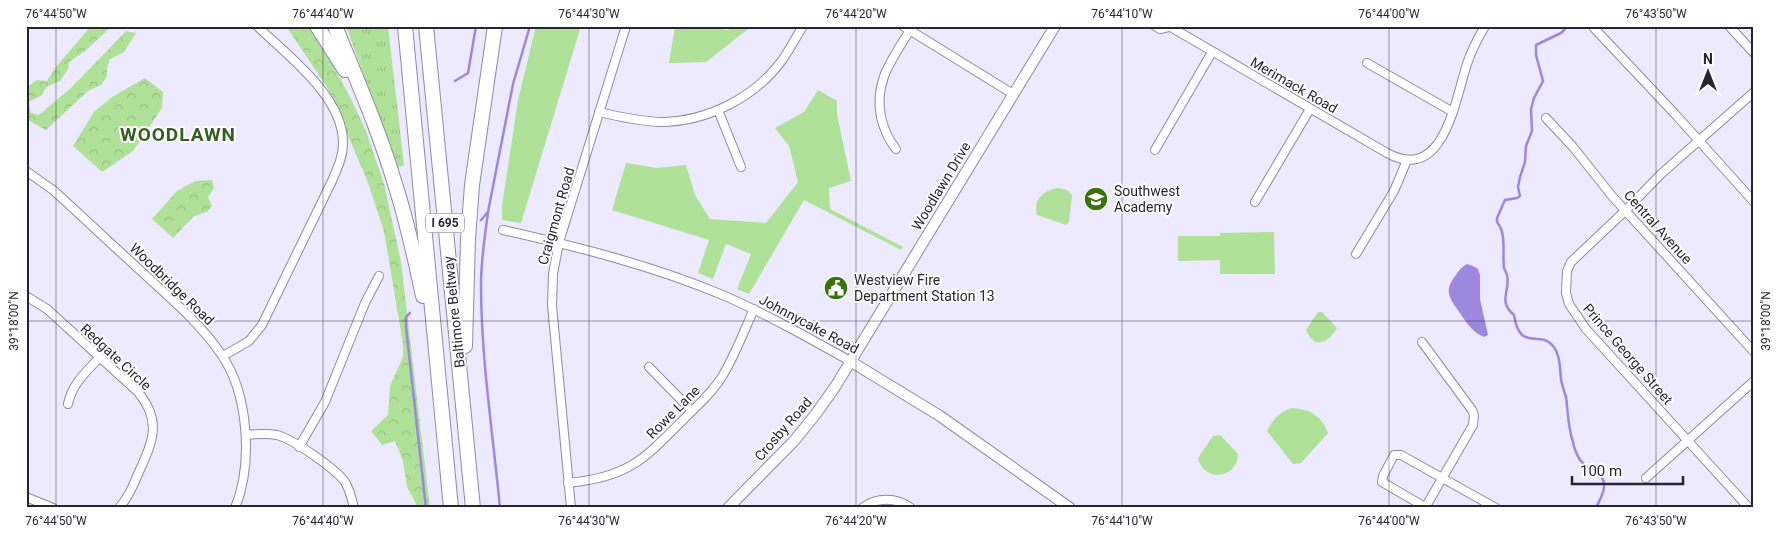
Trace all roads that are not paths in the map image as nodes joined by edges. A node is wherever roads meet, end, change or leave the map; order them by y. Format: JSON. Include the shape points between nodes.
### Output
{"nodes":[{"id":1,"x":257,"y":26,"type":"edge"},
{"id":2,"x":317,"y":26,"type":"edge"},
{"id":3,"x":335,"y":26,"type":"edge"},
{"id":4,"x":405,"y":26,"type":"edge"},
{"id":5,"x":426,"y":26,"type":"edge"},
{"id":6,"x":496,"y":26,"type":"edge"},
{"id":7,"x":504,"y":26,"type":"edge"},
{"id":8,"x":626,"y":26,"type":"edge"},
{"id":9,"x":803,"y":26,"type":"edge"},
{"id":10,"x":1056,"y":26,"type":"edge"},
{"id":11,"x":1155,"y":26,"type":"edge"},
{"id":12,"x":1485,"y":26,"type":"edge"},
{"id":13,"x":1729,"y":26,"type":"edge"},
{"id":14,"x":1169,"y":27,"type":"edge"},
{"id":15,"x":906,"y":28,"type":"edge"},
{"id":16,"x":1594,"y":28,"type":"dead end"},
{"id":17,"x":1212,"y":52,"type":"junction"},
{"id":18,"x":1754,"y":53,"type":"edge"},
{"id":19,"x":1367,"y":63,"type":"dead end"},
{"id":20,"x":1754,"y":92,"type":"edge"},
{"id":21,"x":1013,"y":94,"type":"junction"},
{"id":22,"x":484,"y":98,"type":"junction"},
{"id":23,"x":1310,"y":109,"type":"junction"},
{"id":24,"x":718,"y":110,"type":"junction"},
{"id":25,"x":599,"y":112,"type":"junction"},
{"id":26,"x":1453,"y":112,"type":"junction"},
{"id":27,"x":1546,"y":118,"type":"dead end"},
{"id":28,"x":378,"y":135,"type":"junction"},
{"id":29,"x":1699,"y":142,"type":"junction"},
{"id":30,"x":896,"y":149,"type":"dead end"},
{"id":31,"x":1155,"y":150,"type":"dead end"},
{"id":32,"x":1407,"y":160,"type":"junction"},
{"id":33,"x":741,"y":167,"type":"dead end"},
{"id":34,"x":26,"y":171,"type":"edge"},
{"id":35,"x":1256,"y":202,"type":"dead end"},
{"id":36,"x":1754,"y":202,"type":"edge"},
{"id":37,"x":1626,"y":210,"type":"junction"},
{"id":38,"x":503,"y":230,"type":"dead end"},
{"id":39,"x":560,"y":242,"type":"junction"},
{"id":40,"x":1356,"y":254,"type":"dead end"},
{"id":41,"x":379,"y":276,"type":"dead end"},
{"id":42,"x":26,"y":296,"type":"edge"},
{"id":43,"x":754,"y":310,"type":"junction"},
{"id":44,"x":1422,"y":342,"type":"dead end"},
{"id":45,"x":1754,"y":352,"type":"edge"},
{"id":46,"x":223,"y":356,"type":"junction"},
{"id":47,"x":99,"y":358,"type":"junction"},
{"id":48,"x":850,"y":361,"type":"junction"},
{"id":49,"x":649,"y":367,"type":"dead end"},
{"id":50,"x":438,"y":370,"type":"junction"},
{"id":51,"x":1754,"y":381,"type":"edge"},
{"id":52,"x":68,"y":404,"type":"dead end"},
{"id":53,"x":692,"y":411,"type":"junction"},
{"id":54,"x":464,"y":420,"type":"junction"},
{"id":55,"x":246,"y":434,"type":"junction"},
{"id":56,"x":1687,"y":440,"type":"junction"},
{"id":57,"x":299,"y":447,"type":"junction"},
{"id":58,"x":1443,"y":477,"type":"junction"},
{"id":59,"x":1646,"y":478,"type":"dead end"},
{"id":60,"x":568,"y":483,"type":"junction"},
{"id":61,"x":26,"y":497,"type":"edge"},
{"id":62,"x":1425,"y":507,"type":"edge"},
{"id":63,"x":53,"y":508,"type":"edge"},
{"id":64,"x":120,"y":508,"type":"edge"},
{"id":65,"x":235,"y":508,"type":"edge"},
{"id":66,"x":354,"y":508,"type":"edge"},
{"id":67,"x":451,"y":508,"type":"edge"},
{"id":68,"x":473,"y":508,"type":"edge"},
{"id":69,"x":571,"y":508,"type":"edge"},
{"id":70,"x":728,"y":508,"type":"edge"},
{"id":71,"x":862,"y":508,"type":"edge"},
{"id":72,"x":911,"y":508,"type":"edge"},
{"id":73,"x":1070,"y":508,"type":"edge"},
{"id":74,"x":1496,"y":508,"type":"edge"},
{"id":75,"x":1749,"y":508,"type":"edge"}],
"edges":[{"from":1,"to":46,"type":"street","via":[[326,96],[340,123],[342,156],[262,325],[249,341]]},
{"from":2,"to":28,"type":"highway","via":[[342,65]]},
{"from":3,"to":28,"type":"highway"},
{"from":4,"to":50,"type":"highway","name":"Baltimore Beltway","number":"I 695"},
{"from":5,"to":54,"type":"highway","name":"Baltimore Beltway","number":"I 695"},
{"from":6,"to":22,"type":"highway"},
{"from":7,"to":22,"type":"highway"},
{"from":8,"to":25,"type":"street","name":"Craigmont Road"},
{"from":9,"to":24,"type":"street","via":[[772,72],[744,95]]},
{"from":10,"to":21,"type":"main road","name":"Woodlawn Drive"},
{"from":11,"to":14,"type":"street","name":"Merimack Road","via":[[1160,29]]},
{"from":12,"to":26,"type":"street","via":[[1467,64]]},
{"from":13,"to":18,"type":"street"},
{"from":14,"to":17,"type":"street","name":"Merimack Road"},
{"from":15,"to":21,"type":"street"},
{"from":15,"to":30,"type":"street","via":[[886,69],[879,102],[883,125]]},
{"from":16,"to":29,"type":"street"},
{"from":17,"to":23,"type":"street","name":"Merimack Road"},
{"from":17,"to":31,"type":"street"},
{"from":19,"to":26,"type":"street"},
{"from":20,"to":29,"type":"street","name":"Prince George Street"},
{"from":21,"to":48,"type":"main road","name":"Woodlawn Drive"},
{"from":22,"to":54,"type":"highway","via":[[468,239]]},
{"from":23,"to":32,"type":"street","name":"Merimack Road","via":[[1386,153]]},
{"from":23,"to":35,"type":"street"},
{"from":24,"to":25,"type":"street","via":[[699,117],[662,122]]},
{"from":24,"to":33,"type":"street"},
{"from":25,"to":39,"type":"street","name":"Craigmont Road"},
{"from":26,"to":32,"type":"street","via":[[1435,148],[1419,158]]},
{"from":27,"to":37,"type":"street","name":"Central Avenue"},
{"from":28,"to":50,"type":"highway","via":[[395,183],[416,262]]},
{"from":29,"to":36,"type":"street"},
{"from":29,"to":37,"type":"street","name":"Prince George Street"},
{"from":32,"to":40,"type":"street","via":[[1394,191]]},
{"from":34,"to":46,"type":"street","name":"Woodbridge Road","via":[[53,190],[195,321]]},
{"from":37,"to":45,"type":"street","name":"Central Avenue"},
{"from":37,"to":56,"type":"street","name":"Prince George Street","via":[[1571,262],[1566,292],[1586,329]]},
{"from":38,"to":39,"type":"street","name":"Johnnycake Road"},
{"from":39,"to":43,"type":"street","name":"Johnnycake Road","via":[[644,266]]},
{"from":39,"to":60,"type":"street","name":"Craigmont Road","via":[[553,274],[552,305]]},
{"from":41,"to":57,"type":"street","via":[[325,402]]},
{"from":42,"to":47,"type":"street","name":"Redgate Circle","via":[[47,309]]},
{"from":43,"to":48,"type":"street","name":"Johnnycake Road"},
{"from":43,"to":53,"type":"street","name":"Rowe Lane","via":[[723,375]]},
{"from":44,"to":58,"type":"street","via":[[1474,415],[1473,424]]},
{"from":46,"to":55,"type":"street","name":"Woodbridge Road","via":[[239,397]]},
{"from":47,"to":52,"type":"street","via":[[75,385]]},
{"from":47,"to":64,"type":"street","name":"Redgate Circle","via":[[145,401],[154,429],[150,449],[130,494]]},
{"from":48,"to":70,"type":"main road","name":"Crosby Road","via":[[835,387],[799,434]]},
{"from":48,"to":73,"type":"main road","name":"Johnnycake Road","via":[[940,416]]},
{"from":49,"to":53,"type":"street"},
{"from":50,"to":67,"type":"highway","name":"Baltimore Beltway","number":"I 695"},
{"from":51,"to":56,"type":"street"},
{"from":53,"to":60,"type":"street","name":"Rowe Lane","via":[[650,453],[629,468],[603,478]]},
{"from":54,"to":68,"type":"highway","name":"Baltimore Beltway","number":"I 695"},
{"from":55,"to":57,"type":"street","via":[[279,436]]},
{"from":55,"to":65,"type":"street","name":"Woodbridge Road","via":[[243,482]]},
{"from":56,"to":59,"type":"street"},
{"from":56,"to":75,"type":"street","name":"Prince George Street"},
{"from":57,"to":66,"type":"street","via":[[329,466],[344,481],[350,490]]},
{"from":58,"to":62,"type":"street"},
{"from":58,"to":62,"type":"street","via":[[1401,455],[1392,458],[1382,482]]},
{"from":58,"to":74,"type":"street"},
{"from":60,"to":69,"type":"street","name":"Craigmont Road"},
{"from":61,"to":63,"type":"street"},
{"from":71,"to":72,"type":"street","via":[[884,499],[901,502]]}]}
